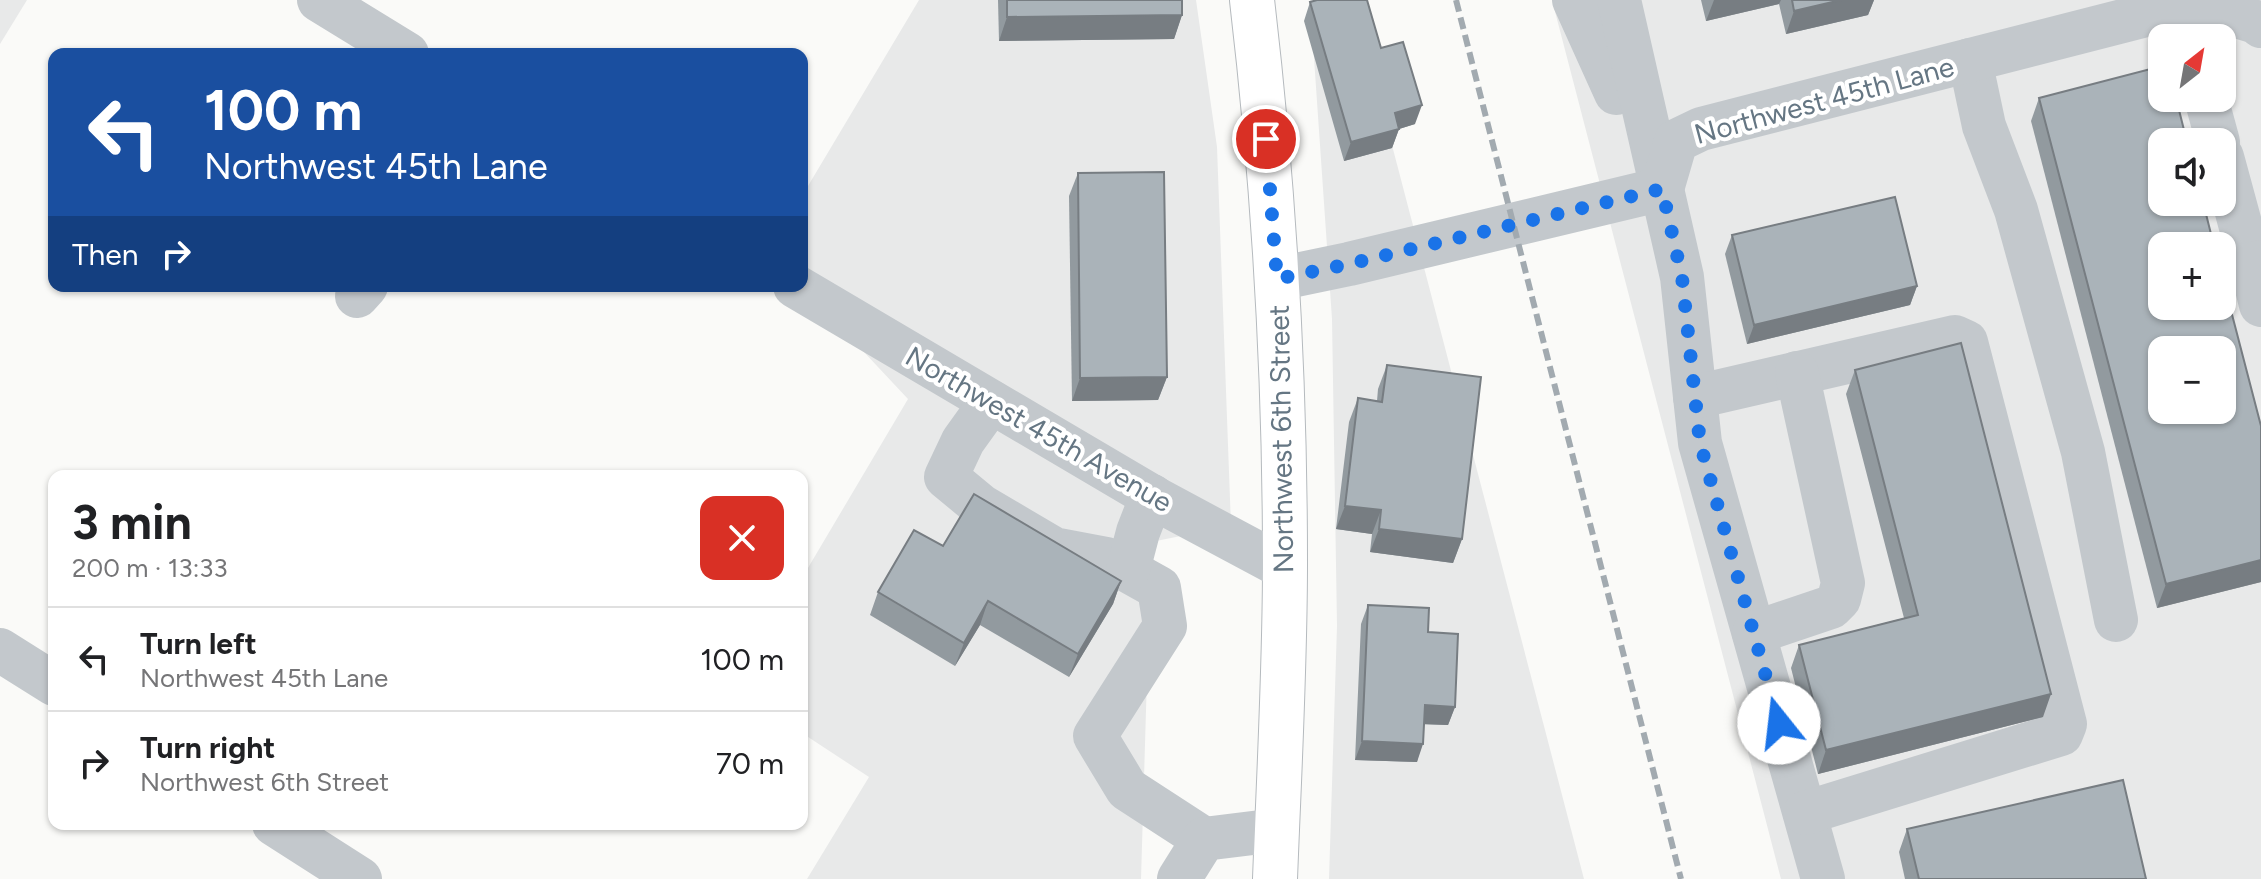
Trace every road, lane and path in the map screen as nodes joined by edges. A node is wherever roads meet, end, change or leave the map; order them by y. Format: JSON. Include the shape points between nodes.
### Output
{"nodes":[{"id":1,"x":1252,"y":0,"type":"edge"},
{"id":2,"x":1574,"y":0,"type":"edge"},
{"id":3,"x":1619,"y":0,"type":"edge"},
{"id":4,"x":340,"y":5,"type":"edge"},
{"id":5,"x":2261,"y":26,"type":"edge"},
{"id":6,"x":399,"y":48,"type":"edge"},
{"id":7,"x":1970,"y":60,"type":"junction"},
{"id":8,"x":1616,"y":93,"type":"dead end"},
{"id":9,"x":1662,"y":189,"type":"junction"},
{"id":10,"x":2236,"y":204,"type":"edge"},
{"id":11,"x":2258,"y":277,"type":"edge"},
{"id":12,"x":1277,"y":279,"type":"junction"},
{"id":13,"x":805,"y":292,"type":"edge"},
{"id":14,"x":1797,"y":373,"type":"junction"},
{"id":15,"x":1695,"y":397,"type":"junction"},
{"id":16,"x":991,"y":402,"type":"junction"},
{"id":17,"x":1152,"y":496,"type":"junction"},
{"id":18,"x":1285,"y":568,"type":"junction"},
{"id":19,"x":1128,"y":570,"type":"junction"},
{"id":20,"x":2116,"y":620,"type":"dead end"},
{"id":21,"x":1754,"y":633,"type":"junction"},
{"id":22,"x":0,"y":650,"type":"edge"},
{"id":23,"x":48,"y":680,"type":"edge"},
{"id":24,"x":1805,"y":813,"type":"junction"},
{"id":25,"x":283,"y":830,"type":"edge"},
{"id":26,"x":1277,"y":830,"type":"junction"},
{"id":27,"x":1204,"y":839,"type":"junction"},
{"id":28,"x":360,"y":879,"type":"edge"},
{"id":29,"x":1179,"y":879,"type":"edge"},
{"id":30,"x":1275,"y":879,"type":"edge"},
{"id":31,"x":1823,"y":879,"type":"edge"}],
"edges":[{"from":1,"to":12,"type":"main road","name":"Northwest 6th Street"},
{"from":2,"to":8,"type":"street"},
{"from":3,"to":9,"type":"street"},
{"from":4,"to":6,"type":"street"},
{"from":5,"to":7,"type":"street","name":"Northwest 45th Lane","via":[[2193,3]]},
{"from":7,"to":9,"type":"street","name":"Northwest 45th Lane","via":[[1701,129],[1676,141]]},
{"from":7,"to":20,"type":"street","via":[[1984,126],[2016,210],[2083,452]]},
{"from":9,"to":12,"type":"street"},
{"from":9,"to":15,"type":"street","via":[[1682,277]]},
{"from":10,"to":11,"type":"street"},
{"from":12,"to":18,"type":"main road","name":"Northwest 6th Street"},
{"from":13,"to":16,"type":"street","name":"Northwest 45th Avenue"},
{"from":14,"to":15,"type":"street"},
{"from":14,"to":21,"type":"street","via":[[1843,583],[1831,607]]},
{"from":14,"to":24,"type":"street","via":[[1955,337],[1966,342],[2065,724],[2061,734]]},
{"from":15,"to":21,"type":"street","via":[[1700,443]]},
{"from":16,"to":17,"type":"street","name":"Northwest 45th Avenue"},
{"from":16,"to":19,"type":"street","via":[[946,477],[981,506],[1054,549],[1107,559]]},
{"from":17,"to":18,"type":"street","name":"Northwest 45th Avenue"},
{"from":17,"to":19,"type":"street"},
{"from":18,"to":26,"type":"main road","name":"Northwest 6th Street"},
{"from":19,"to":27,"type":"street","via":[[1159,588],[1165,626],[1095,736],[1127,789]]},
{"from":21,"to":24,"type":"street"},
{"from":22,"to":23,"type":"street"},
{"from":24,"to":31,"type":"street"},
{"from":25,"to":28,"type":"street"},
{"from":26,"to":27,"type":"street"},
{"from":26,"to":30,"type":"main road","name":"Northwest 6th Street"},
{"from":27,"to":29,"type":"street"}]}
